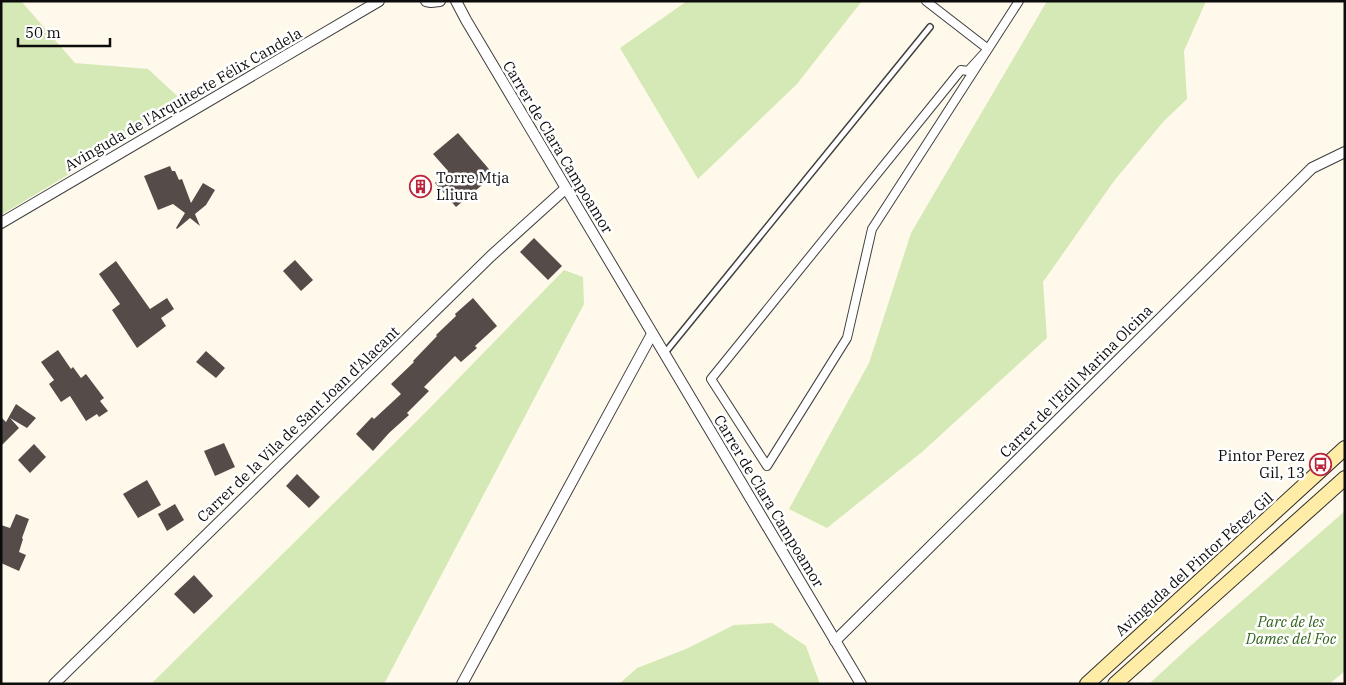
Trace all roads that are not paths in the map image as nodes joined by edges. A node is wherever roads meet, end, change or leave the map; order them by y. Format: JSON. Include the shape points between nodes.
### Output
{"nodes":[{"id":1,"x":379,"y":1,"type":"edge"},
{"id":2,"x":426,"y":1,"type":"edge"},
{"id":3,"x":440,"y":1,"type":"edge"},
{"id":4,"x":456,"y":1,"type":"edge"},
{"id":5,"x":926,"y":1,"type":"edge"},
{"id":6,"x":1019,"y":1,"type":"edge"},
{"id":7,"x":930,"y":27,"type":"dead end"},
{"id":8,"x":1345,"y":152,"type":"edge"},
{"id":9,"x":565,"y":189,"type":"junction"},
{"id":10,"x":1,"y":224,"type":"edge"},
{"id":11,"x":652,"y":334,"type":"junction"},
{"id":12,"x":664,"y":354,"type":"junction"},
{"id":13,"x":1345,"y":448,"type":"edge"},
{"id":14,"x":1345,"y":478,"type":"edge"},
{"id":15,"x":835,"y":641,"type":"junction"},
{"id":16,"x":54,"y":684,"type":"edge"},
{"id":17,"x":462,"y":684,"type":"edge"},
{"id":18,"x":861,"y":684,"type":"edge"},
{"id":19,"x":1087,"y":684,"type":"edge"},
{"id":20,"x":1115,"y":684,"type":"edge"}],
"edges":[{"from":1,"to":10,"type":"street","name":"Avinguda de l'Arquitecte Félix Candela"},
{"from":2,"to":3,"type":"street"},
{"from":4,"to":9,"type":"street","name":"Carrer de Clara Campoamor"},
{"from":5,"to":6,"type":"street","via":[[988,50],[968,71],[961,70],[711,379],[767,466],[847,338],[872,229]]},
{"from":7,"to":12,"type":"lane"},
{"from":8,"to":15,"type":"street","name":"Carrer de l'Edil Marina Olcina","via":[[1312,168]]},
{"from":9,"to":11,"type":"street","name":"Carrer de Clara Campoamor"},
{"from":9,"to":16,"type":"street","name":"Carrer de la Vila de Sant Joan d'Alacant","via":[[484,263]]},
{"from":11,"to":12,"type":"street","name":"Carrer de Clara Campoamor"},
{"from":11,"to":17,"type":"street"},
{"from":12,"to":15,"type":"street","name":"Carrer de Clara Campoamor"},
{"from":13,"to":19,"type":"main road","name":"Avinguda del Pintor Pérez Gil"},
{"from":14,"to":20,"type":"main road"},
{"from":15,"to":18,"type":"street","name":"Carrer de Clara Campoamor"}]}
